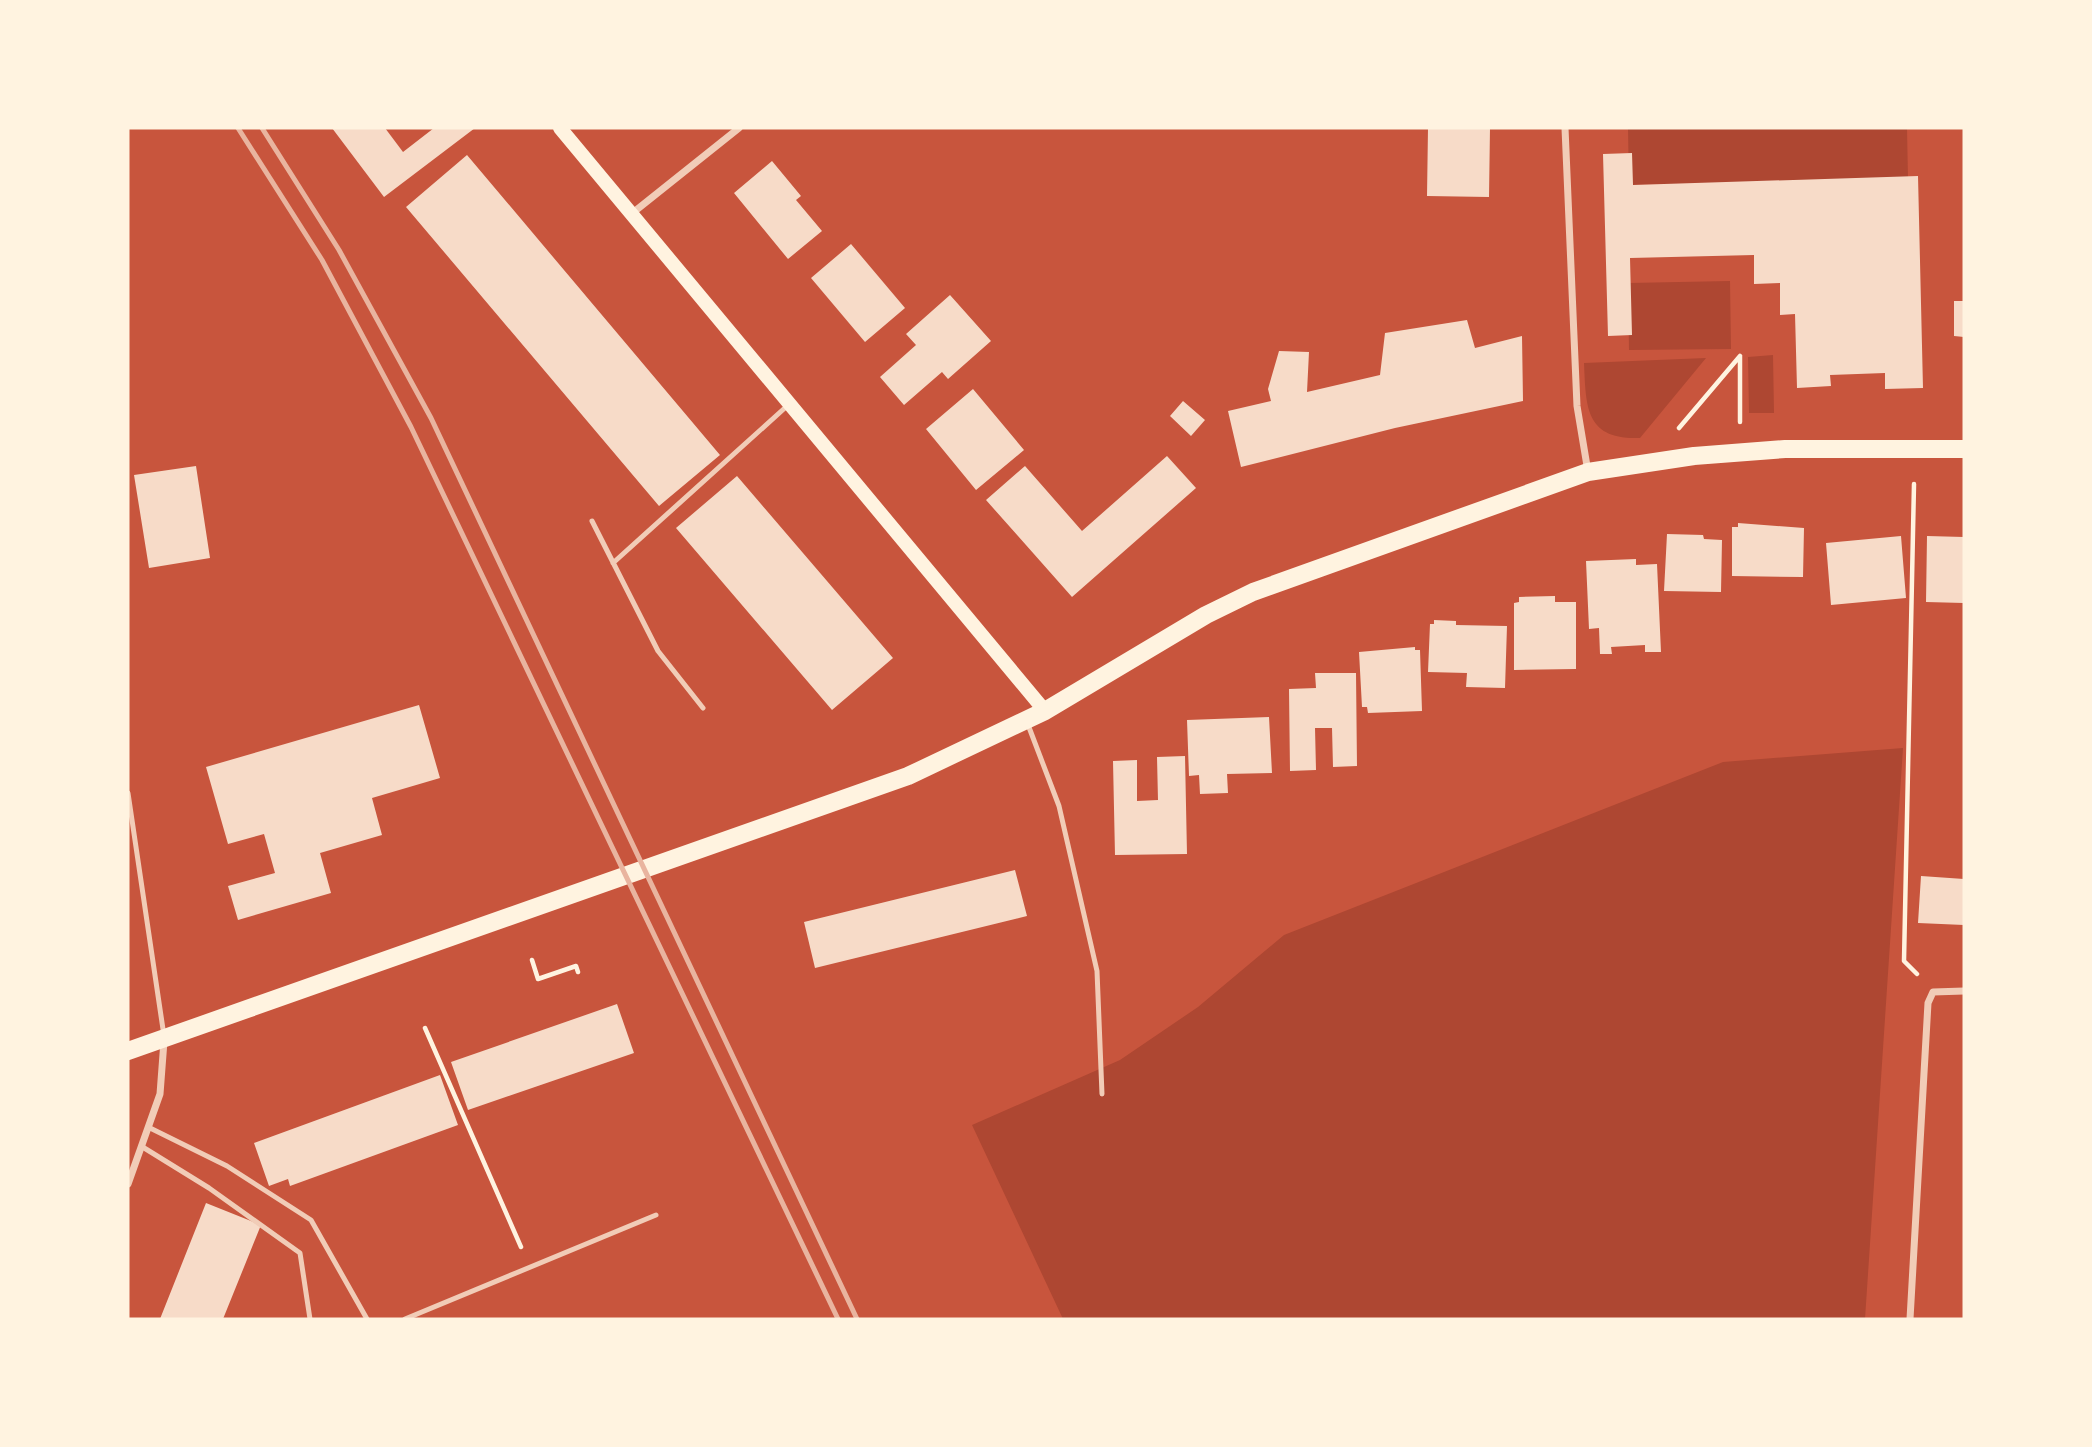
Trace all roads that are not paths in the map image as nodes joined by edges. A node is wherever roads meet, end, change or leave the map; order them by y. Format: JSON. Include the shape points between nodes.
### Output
{"nodes":[{"id":1,"x":560,"y":128,"type":"edge"},
{"id":2,"x":739,"y":128,"type":"edge"},
{"id":3,"x":1565,"y":128,"type":"edge"},
{"id":4,"x":630,"y":215,"type":"junction"},
{"id":5,"x":789,"y":405,"type":"junction"},
{"id":6,"x":1964,"y":449,"type":"edge"},
{"id":7,"x":1588,"y":472,"type":"junction"},
{"id":8,"x":592,"y":521,"type":"dead end"},
{"id":9,"x":613,"y":563,"type":"junction"},
{"id":10,"x":703,"y":708,"type":"dead end"},
{"id":11,"x":1045,"y":710,"type":"junction"},
{"id":12,"x":1026,"y":720,"type":"junction"},
{"id":13,"x":128,"y":793,"type":"edge"},
{"id":14,"x":1964,"y":991,"type":"edge"},
{"id":15,"x":164,"y":1037,"type":"junction"},
{"id":16,"x":128,"y":1051,"type":"edge"},
{"id":17,"x":1102,"y":1094,"type":"dead end"},
{"id":18,"x":148,"y":1127,"type":"junction"},
{"id":19,"x":141,"y":1146,"type":"junction"},
{"id":20,"x":128,"y":1184,"type":"edge"},
{"id":21,"x":656,"y":1214,"type":"dead end"},
{"id":22,"x":310,"y":1319,"type":"edge"},
{"id":23,"x":367,"y":1319,"type":"edge"},
{"id":24,"x":405,"y":1319,"type":"edge"},
{"id":25,"x":1910,"y":1319,"type":"edge"}],
"edges":[{"from":1,"to":4,"type":"main road"},
{"from":2,"to":4,"type":"street"},
{"from":3,"to":7,"type":"street","via":[[1577,406]]},
{"from":4,"to":5,"type":"main road"},
{"from":5,"to":9,"type":"lane"},
{"from":5,"to":11,"type":"main road"},
{"from":6,"to":7,"type":"main road","via":[[1785,449]]},
{"from":7,"to":11,"type":"main road","via":[[1253,592],[1194,621]]},
{"from":8,"to":9,"type":"lane"},
{"from":9,"to":10,"type":"lane","via":[[658,651]]},
{"from":11,"to":12,"type":"main road"},
{"from":12,"to":15,"type":"main road","via":[[908,776]]},
{"from":12,"to":17,"type":"lane","via":[[1059,806],[1097,971]]},
{"from":13,"to":15,"type":"lane"},
{"from":14,"to":25,"type":"street","via":[[1933,992],[1928,1003]]},
{"from":15,"to":16,"type":"main road"},
{"from":15,"to":18,"type":"street","via":[[160,1094]]},
{"from":18,"to":19,"type":"street"},
{"from":18,"to":23,"type":"lane","via":[[227,1166],[311,1220]]},
{"from":19,"to":20,"type":"street"},
{"from":19,"to":22,"type":"lane","via":[[300,1253]]},
{"from":21,"to":24,"type":"lane"}]}
